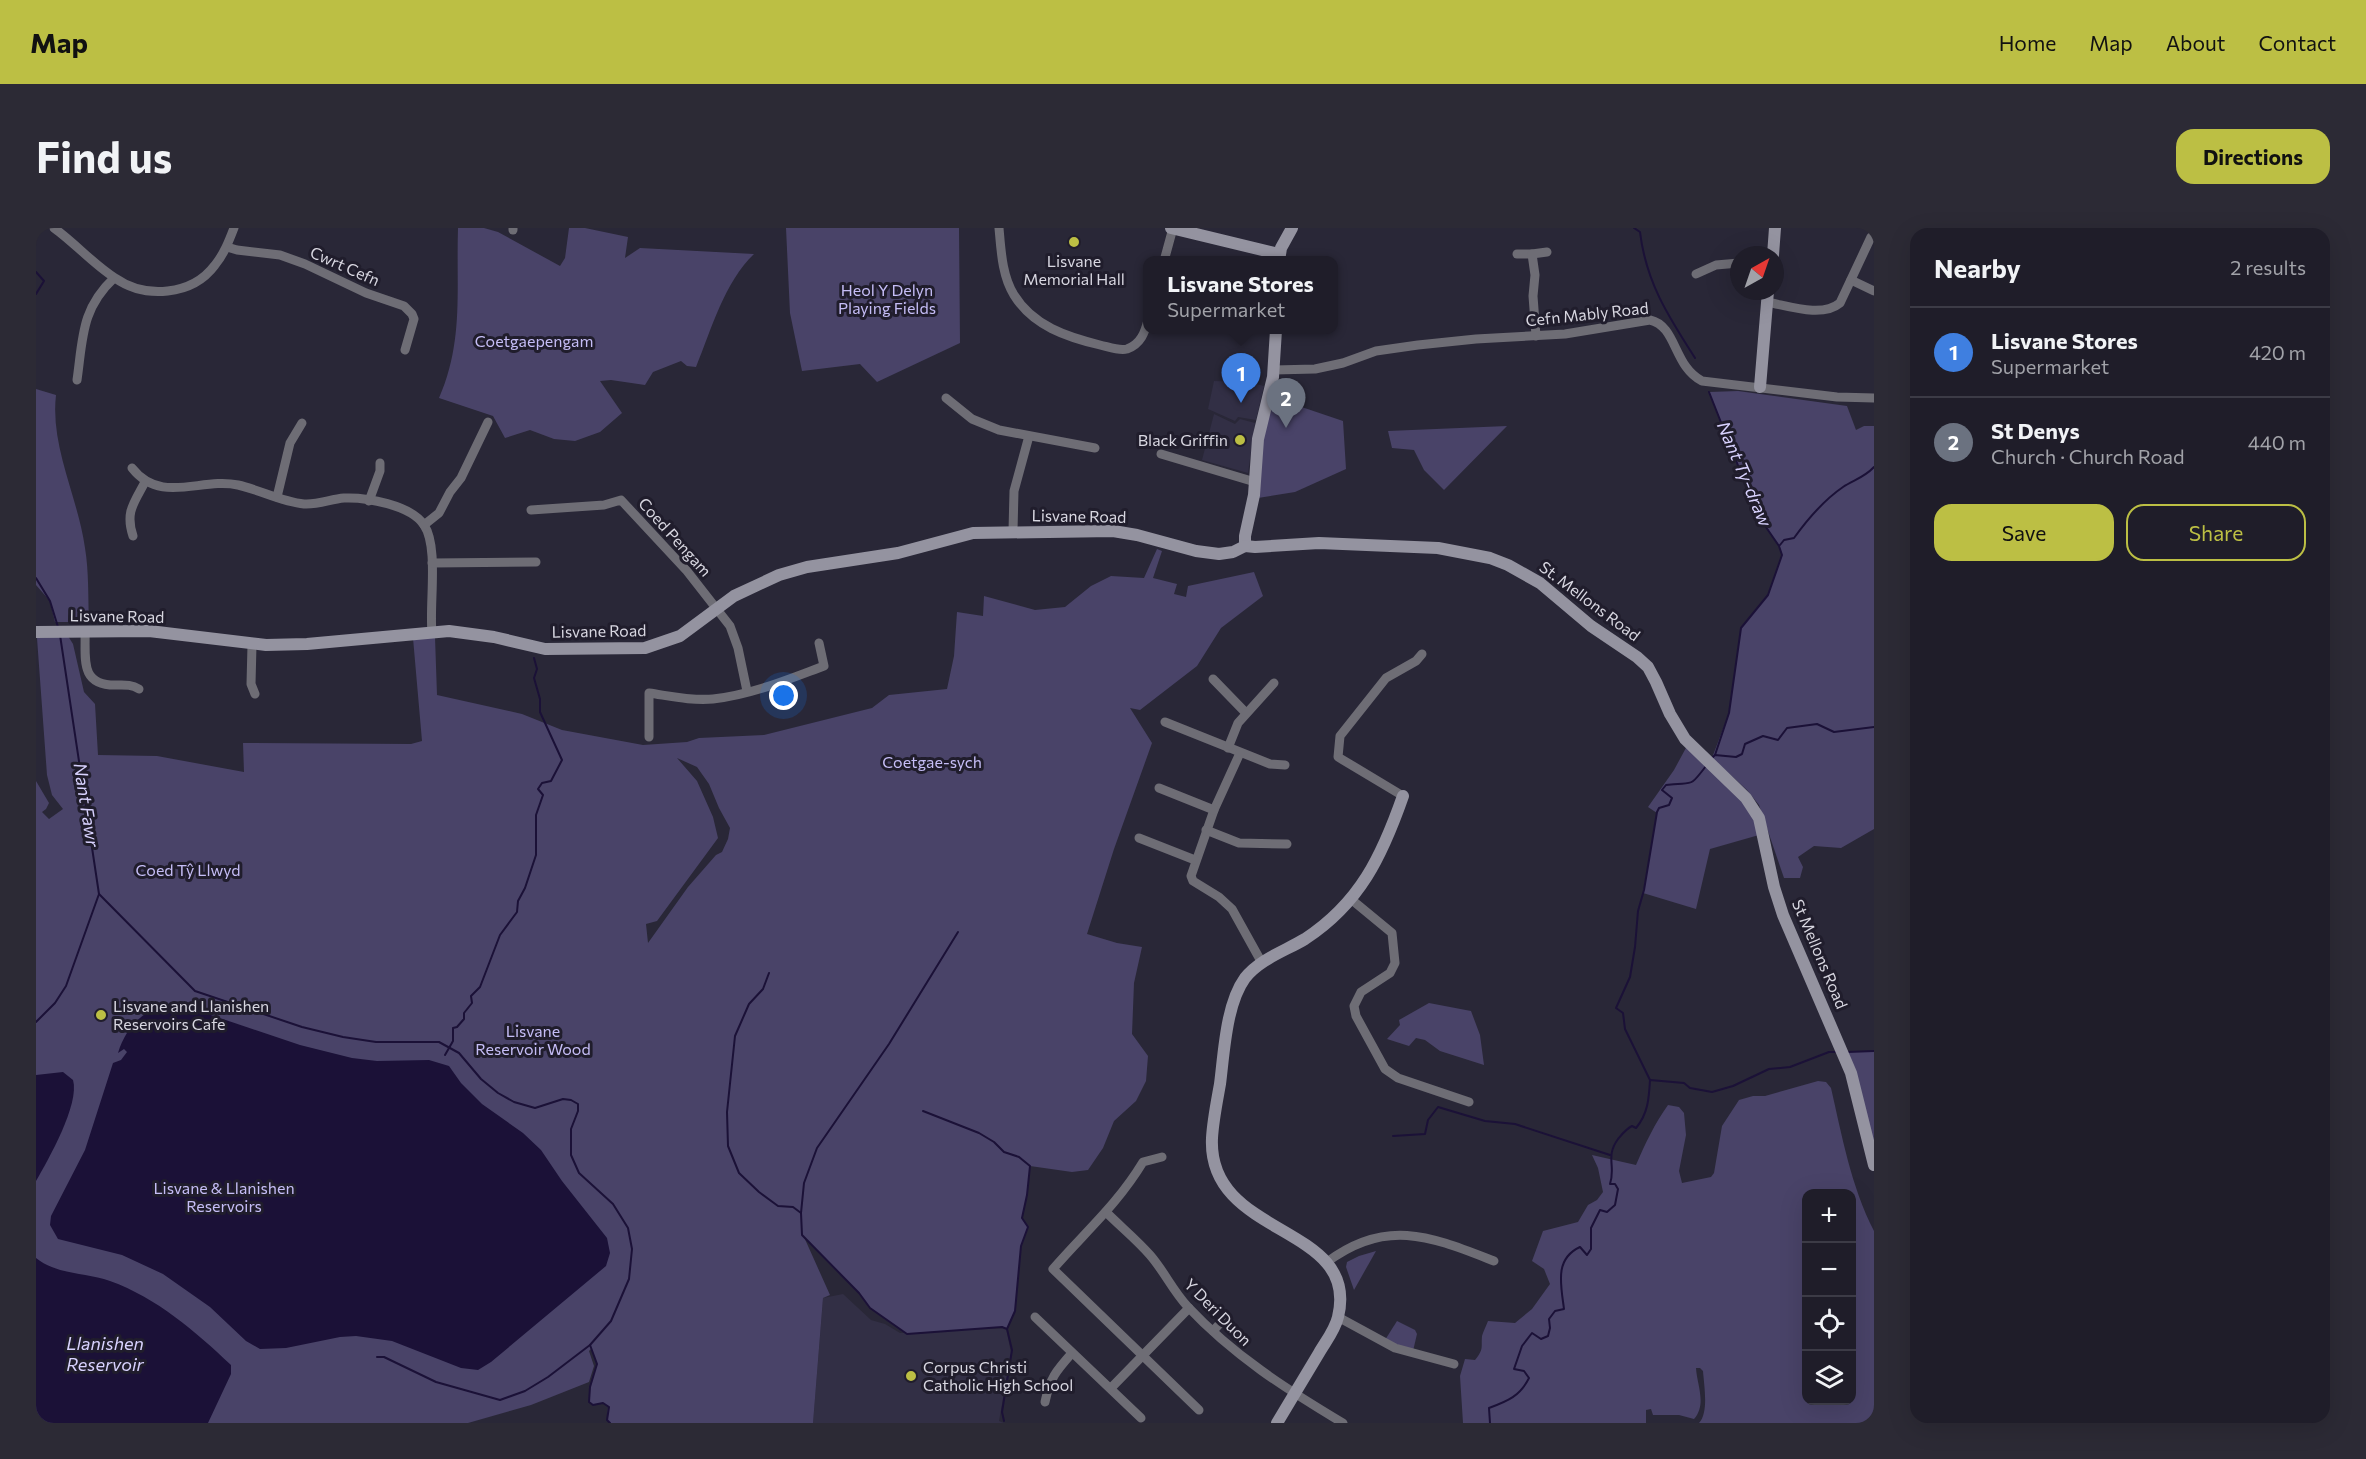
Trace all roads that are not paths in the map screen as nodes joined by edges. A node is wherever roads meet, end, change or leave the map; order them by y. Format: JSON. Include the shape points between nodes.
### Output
{"nodes":[{"id":1,"x":54,"y":228,"type":"edge"},
{"id":2,"x":234,"y":228,"type":"edge"},
{"id":3,"x":999,"y":228,"type":"edge"},
{"id":4,"x":1172,"y":228,"type":"edge"},
{"id":5,"x":1292,"y":228,"type":"edge"},
{"id":6,"x":1775,"y":228,"type":"edge"},
{"id":7,"x":1207,"y":232,"type":"edge"},
{"id":8,"x":1871,"y":237,"type":"dead end"},
{"id":9,"x":1774,"y":246,"type":"edge"},
{"id":10,"x":226,"y":247,"type":"junction"},
{"id":11,"x":1547,"y":252,"type":"dead end"},
{"id":12,"x":1517,"y":254,"type":"dead end"},
{"id":13,"x":1532,"y":254,"type":"junction"},
{"id":14,"x":1165,"y":256,"type":"edge"},
{"id":15,"x":1276,"y":256,"type":"edge"},
{"id":16,"x":1279,"y":256,"type":"edge"},
{"id":17,"x":1730,"y":264,"type":"edge"},
{"id":18,"x":1696,"y":274,"type":"dead end"},
{"id":19,"x":114,"y":278,"type":"junction"},
{"id":20,"x":1851,"y":280,"type":"junction"},
{"id":21,"x":1874,"y":291,"type":"edge"},
{"id":22,"x":1768,"y":300,"type":"edge"},
{"id":23,"x":1782,"y":300,"type":"edge"},
{"id":24,"x":1143,"y":332,"type":"edge"},
{"id":25,"x":1276,"y":334,"type":"edge"},
{"id":26,"x":1536,"y":336,"type":"junction"},
{"id":27,"x":405,"y":350,"type":"dead end"},
{"id":28,"x":1274,"y":370,"type":"junction"},
{"id":29,"x":77,"y":380,"type":"dead end"},
{"id":30,"x":1760,"y":387,"type":"junction"},
{"id":31,"x":946,"y":398,"type":"dead end"},
{"id":32,"x":1874,"y":398,"type":"edge"},
{"id":33,"x":488,"y":422,"type":"dead end"},
{"id":34,"x":302,"y":423,"type":"dead end"},
{"id":35,"x":1029,"y":436,"type":"junction"},
{"id":36,"x":1095,"y":448,"type":"dead end"},
{"id":37,"x":1161,"y":454,"type":"dead end"},
{"id":38,"x":380,"y":463,"type":"dead end"},
{"id":39,"x":132,"y":468,"type":"dead end"},
{"id":40,"x":145,"y":482,"type":"junction"},
{"id":41,"x":1255,"y":482,"type":"junction"},
{"id":42,"x":277,"y":497,"type":"junction"},
{"id":43,"x":369,"y":501,"type":"junction"},
{"id":44,"x":531,"y":510,"type":"dead end"},
{"id":45,"x":424,"y":525,"type":"junction"},
{"id":46,"x":1013,"y":531,"type":"junction"},
{"id":47,"x":133,"y":536,"type":"dead end"},
{"id":48,"x":1245,"y":546,"type":"junction"},
{"id":49,"x":536,"y":562,"type":"dead end"},
{"id":50,"x":432,"y":563,"type":"junction"},
{"id":51,"x":717,"y":609,"type":"junction"},
{"id":52,"x":85,"y":631,"type":"junction"},
{"id":53,"x":36,"y":632,"type":"edge"},
{"id":54,"x":432,"y":633,"type":"junction"},
{"id":55,"x":819,"y":643,"type":"dead end"},
{"id":56,"x":252,"y":645,"type":"junction"},
{"id":57,"x":1422,"y":654,"type":"dead end"},
{"id":58,"x":1213,"y":679,"type":"dead end"},
{"id":59,"x":1274,"y":683,"type":"dead end"},
{"id":60,"x":139,"y":689,"type":"dead end"},
{"id":61,"x":747,"y":691,"type":"junction"},
{"id":62,"x":255,"y":694,"type":"dead end"},
{"id":63,"x":1246,"y":713,"type":"junction"},
{"id":64,"x":1165,"y":722,"type":"dead end"},
{"id":65,"x":649,"y":737,"type":"dead end"},
{"id":66,"x":1228,"y":748,"type":"junction"},
{"id":67,"x":1240,"y":753,"type":"junction"},
{"id":68,"x":1285,"y":765,"type":"dead end"},
{"id":69,"x":1716,"y":768,"type":"joint"},
{"id":70,"x":1159,"y":788,"type":"dead end"},
{"id":71,"x":1403,"y":796,"type":"joint"},
{"id":72,"x":1214,"y":810,"type":"junction"},
{"id":73,"x":1206,"y":830,"type":"junction"},
{"id":74,"x":1139,"y":838,"type":"dead end"},
{"id":75,"x":1287,"y":844,"type":"dead end"},
{"id":76,"x":1195,"y":860,"type":"junction"},
{"id":77,"x":1352,"y":900,"type":"junction"},
{"id":78,"x":1262,"y":963,"type":"junction"},
{"id":79,"x":1469,"y":1101,"type":"dead end"},
{"id":80,"x":1162,"y":1157,"type":"dead end"},
{"id":81,"x":1874,"y":1166,"type":"edge"},
{"id":82,"x":1107,"y":1213,"type":"junction"},
{"id":83,"x":1494,"y":1261,"type":"dead end"},
{"id":84,"x":1327,"y":1262,"type":"junction"},
{"id":85,"x":1189,"y":1308,"type":"junction"},
{"id":86,"x":1035,"y":1317,"type":"dead end"},
{"id":87,"x":1338,"y":1317,"type":"junction"},
{"id":88,"x":1225,"y":1318,"type":"dead end"},
{"id":89,"x":1213,"y":1331,"type":"junction"},
{"id":90,"x":1072,"y":1353,"type":"junction"},
{"id":91,"x":1142,"y":1357,"type":"junction"},
{"id":92,"x":1454,"y":1364,"type":"dead end"},
{"id":93,"x":1111,"y":1388,"type":"junction"},
{"id":94,"x":1294,"y":1394,"type":"junction"},
{"id":95,"x":1045,"y":1402,"type":"dead end"},
{"id":96,"x":1199,"y":1410,"type":"dead end"},
{"id":97,"x":1141,"y":1418,"type":"dead end"},
{"id":98,"x":1277,"y":1423,"type":"edge"},
{"id":99,"x":1342,"y":1423,"type":"edge"}],
"edges":[{"from":1,"to":19,"type":"street"},
{"from":2,"to":10,"type":"street"},
{"from":3,"to":24,"type":"street","via":[[1012,292],[1027,311],[1050,328],[1124,350],[1133,346]]},
{"from":4,"to":7,"type":"main road"},
{"from":4,"to":14,"type":"street"},
{"from":5,"to":16,"type":"main road"},
{"from":6,"to":9,"type":"main road"},
{"from":7,"to":15,"type":"main road"},
{"from":8,"to":20,"type":"street"},
{"from":10,"to":19,"type":"street","via":[[210,271],[176,289],[137,290]]},
{"from":10,"to":27,"type":"street","name":"Cwrt Cefn","via":[[287,257],[404,306],[414,319]]},
{"from":11,"to":13,"type":"street"},
{"from":12,"to":13,"type":"street"},
{"from":13,"to":26,"type":"street"},
{"from":17,"to":18,"type":"street"},
{"from":19,"to":29,"type":"street","via":[[96,296],[89,312]]},
{"from":20,"to":21,"type":"street"},
{"from":20,"to":23,"type":"street","via":[[1840,303],[1828,310]]},
{"from":22,"to":30,"type":"main road"},
{"from":25,"to":28,"type":"main road"},
{"from":26,"to":28,"type":"street","name":"Cefn Mably Road","via":[[1418,345],[1376,351],[1315,369]]},
{"from":26,"to":30,"type":"street","name":"Cefn Mably Road","via":[[1650,320],[1665,328],[1685,368],[1695,377],[1710,383]]},
{"from":28,"to":41,"type":"main road","via":[[1259,431]]},
{"from":30,"to":32,"type":"street","name":"Cefn Mably Road"},
{"from":31,"to":35,"type":"street","via":[[983,424]]},
{"from":33,"to":45,"type":"street","via":[[461,478],[438,513]]},
{"from":34,"to":42,"type":"street","via":[[290,443]]},
{"from":35,"to":36,"type":"street"},
{"from":35,"to":46,"type":"street","via":[[1014,491]]},
{"from":37,"to":41,"type":"street"},
{"from":38,"to":43,"type":"street"},
{"from":39,"to":40,"type":"street"},
{"from":40,"to":42,"type":"street","via":[[170,488],[230,484]]},
{"from":40,"to":47,"type":"street","via":[[130,511]]},
{"from":41,"to":48,"type":"main road"},
{"from":42,"to":43,"type":"street","via":[[302,504],[346,498]]},
{"from":43,"to":45,"type":"street","via":[[400,507]]},
{"from":44,"to":51,"type":"street","name":"Coed Pengam","via":[[621,500]]},
{"from":45,"to":50,"type":"street"},
{"from":46,"to":48,"type":"main road","name":"Lisvane Road","via":[[1124,532],[1219,554]]},
{"from":46,"to":51,"type":"main road","name":"Lisvane Road","via":[[973,533],[898,553],[807,567],[758,584]]},
{"from":48,"to":69,"type":"main road","name":"St. Mellons Road","via":[[1319,543],[1438,548],[1472,553],[1508,565],[1540,583],[1591,626],[1638,657],[1652,674],[1685,739]]},
{"from":49,"to":50,"type":"street"},
{"from":50,"to":54,"type":"street"},
{"from":51,"to":54,"type":"main road","name":"Lisvane Road","via":[[680,636],[645,648],[546,649],[460,632]]},
{"from":51,"to":61,"type":"street","via":[[730,626]]},
{"from":52,"to":53,"type":"main road","name":"Lisvane Road"},
{"from":52,"to":56,"type":"main road","name":"Lisvane Road","via":[[149,632]]},
{"from":52,"to":60,"type":"street","via":[[86,666],[91,677],[104,685],[132,685]]},
{"from":54,"to":56,"type":"main road","name":"Lisvane Road"},
{"from":55,"to":61,"type":"street","via":[[824,666]]},
{"from":56,"to":62,"type":"street","via":[[251,684]]},
{"from":57,"to":71,"type":"street","via":[[1386,678],[1340,736],[1338,744],[1338,757]]},
{"from":58,"to":63,"type":"street"},
{"from":59,"to":63,"type":"street"},
{"from":61,"to":65,"type":"street","via":[[714,699],[649,693]]},
{"from":63,"to":66,"type":"street"},
{"from":64,"to":66,"type":"street"},
{"from":66,"to":67,"type":"street"},
{"from":67,"to":68,"type":"street"},
{"from":67,"to":72,"type":"street"},
{"from":69,"to":81,"type":"main road","name":"St Mellons Road","via":[[1746,798],[1759,818],[1783,915],[1851,1073]]},
{"from":70,"to":72,"type":"street"},
{"from":71,"to":77,"type":"main road","via":[[1389,837]]},
{"from":72,"to":73,"type":"street"},
{"from":73,"to":75,"type":"street","via":[[1239,843]]},
{"from":73,"to":76,"type":"street"},
{"from":74,"to":76,"type":"street"},
{"from":76,"to":78,"type":"street","via":[[1193,880],[1232,909]]},
{"from":77,"to":78,"type":"main road","via":[[1327,924]]},
{"from":77,"to":79,"type":"street","via":[[1392,933],[1395,963],[1389,973],[1361,992],[1354,1006],[1385,1069],[1398,1078]]},
{"from":78,"to":84,"type":"main road","via":[[1246,977],[1234,999],[1212,1139],[1214,1155],[1226,1185],[1245,1208],[1314,1249]]},
{"from":80,"to":82,"type":"street","via":[[1143,1162]]},
{"from":82,"to":85,"type":"street","name":"Y Deri Duon","via":[[1150,1255]]},
{"from":82,"to":91,"type":"street","via":[[1053,1269]]},
{"from":83,"to":84,"type":"street","via":[[1430,1237],[1397,1234],[1362,1242]]},
{"from":84,"to":87,"type":"main road","via":[[1339,1290]]},
{"from":85,"to":89,"type":"street","name":"Y Deri Duon"},
{"from":85,"to":91,"type":"street"},
{"from":86,"to":90,"type":"street"},
{"from":87,"to":92,"type":"street","via":[[1395,1348]]},
{"from":87,"to":94,"type":"main road"},
{"from":88,"to":89,"type":"street"},
{"from":89,"to":94,"type":"street","name":"Y Deri Duon"},
{"from":90,"to":93,"type":"street"},
{"from":90,"to":95,"type":"street","via":[[1053,1374]]},
{"from":91,"to":93,"type":"street"},
{"from":91,"to":96,"type":"street"},
{"from":93,"to":97,"type":"street"},
{"from":94,"to":98,"type":"main road"},
{"from":94,"to":99,"type":"street","name":"Y Deri Duon"}]}
